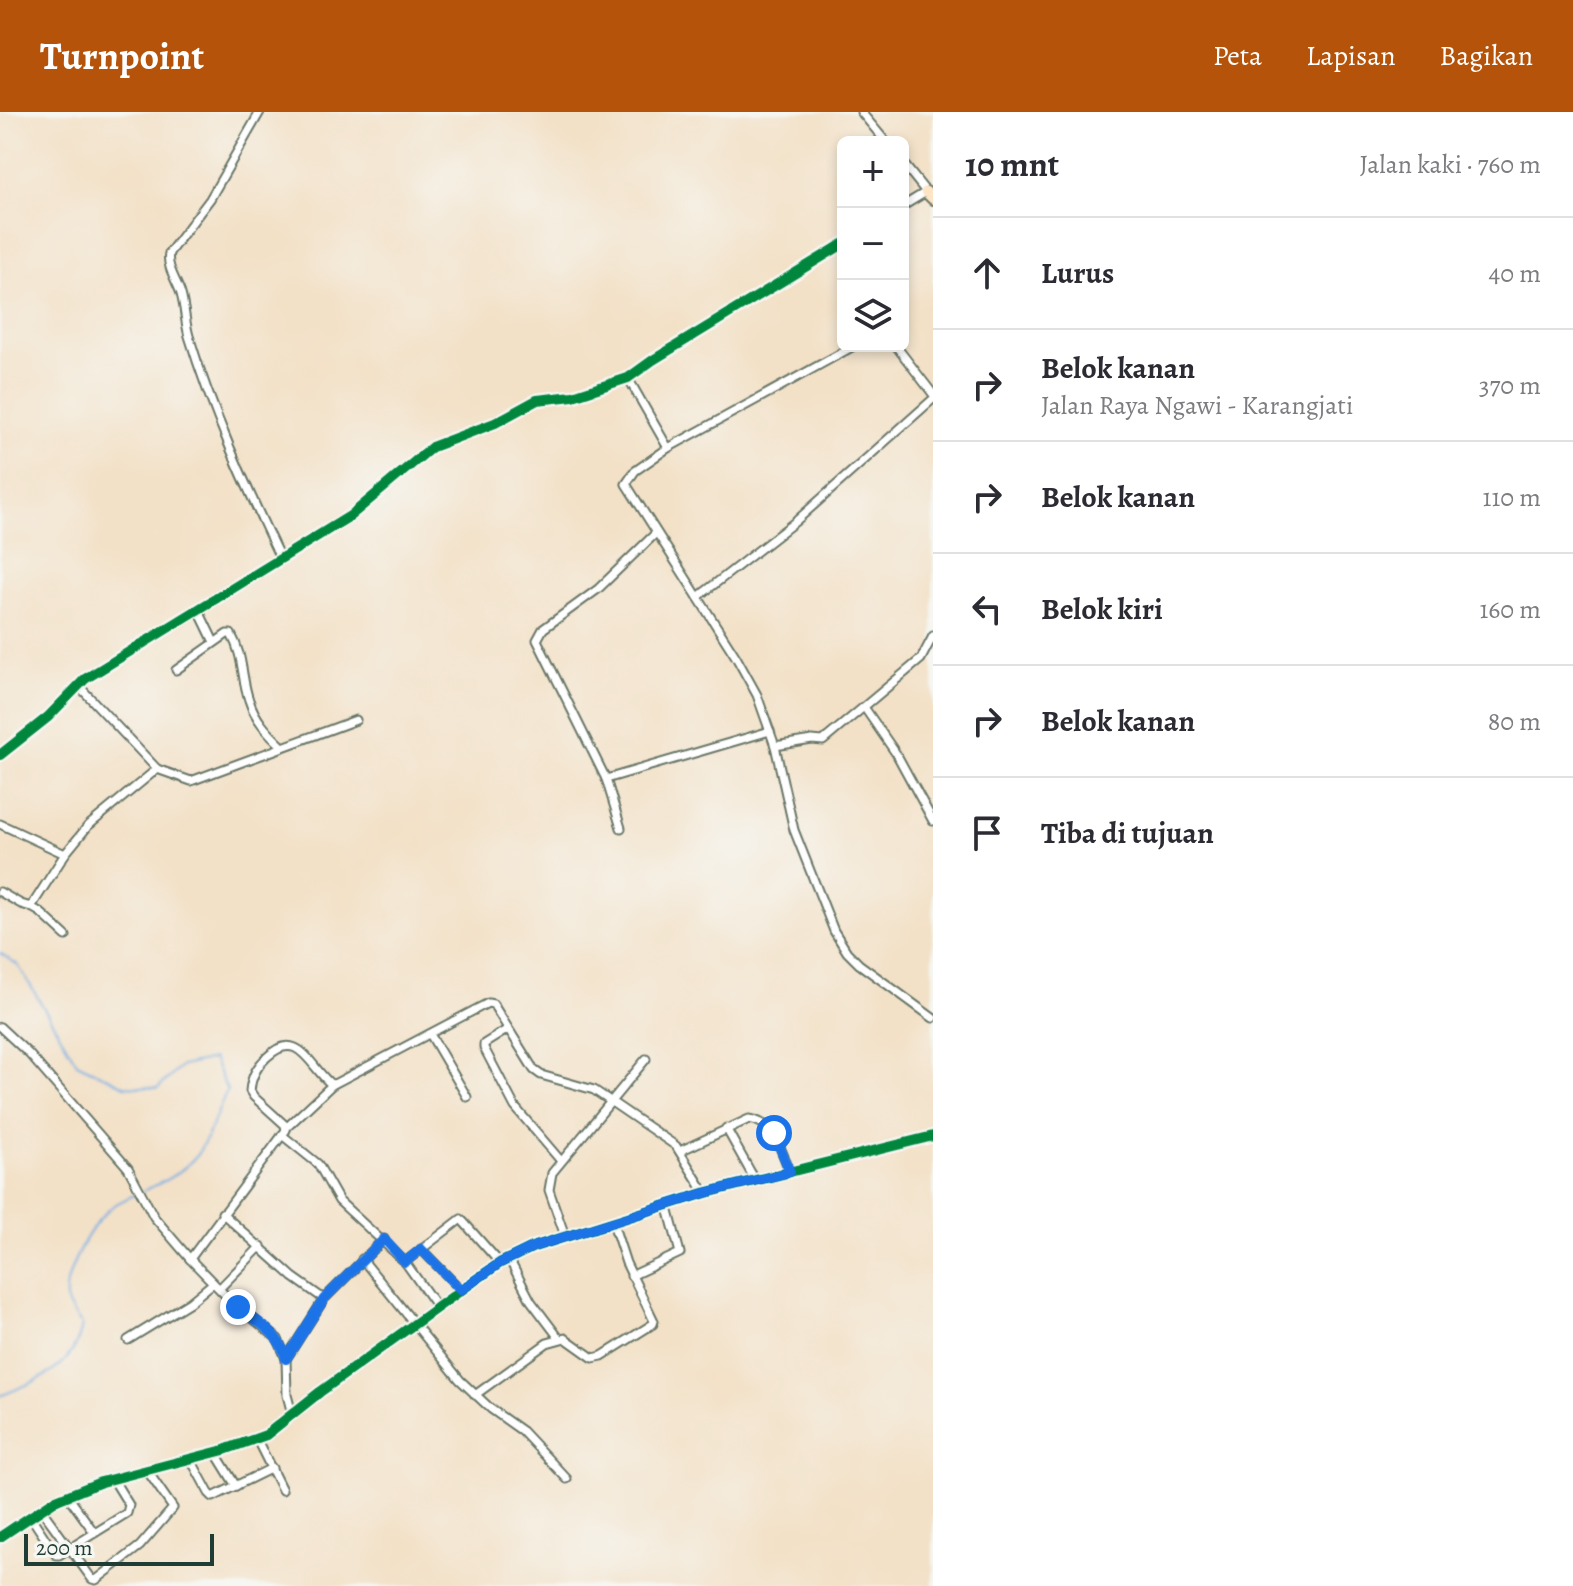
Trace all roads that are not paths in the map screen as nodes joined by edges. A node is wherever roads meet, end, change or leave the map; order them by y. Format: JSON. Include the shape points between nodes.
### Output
{"nodes":[{"id":1,"x":260,"y":112,"type":"edge"},
{"id":2,"x":861,"y":112,"type":"edge"},
{"id":3,"x":881,"y":136,"type":"edge"},
{"id":4,"x":909,"y":170,"type":"edge"},
{"id":5,"x":930,"y":196,"type":"edge"},
{"id":6,"x":909,"y":204,"type":"edge"},
{"id":7,"x":837,"y":248,"type":"edge"},
{"id":8,"x":843,"y":352,"type":"edge"},
{"id":9,"x":900,"y":352,"type":"edge"},
{"id":10,"x":628,"y":378,"type":"junction"},
{"id":11,"x":933,"y":396,"type":"edge"},
{"id":12,"x":668,"y":448,"type":"junction"},
{"id":13,"x":656,"y":533,"type":"junction"},
{"id":14,"x":280,"y":558,"type":"junction"},
{"id":15,"x":698,"y":597,"type":"junction"},
{"id":16,"x":198,"y":609,"type":"junction"},
{"id":17,"x":933,"y":636,"type":"edge"},
{"id":18,"x":214,"y":642,"type":"junction"},
{"id":19,"x":176,"y":670,"type":"dead end"},
{"id":20,"x":78,"y":685,"type":"junction"},
{"id":21,"x":864,"y":707,"type":"junction"},
{"id":22,"x":356,"y":720,"type":"dead end"},
{"id":23,"x":770,"y":731,"type":"junction"},
{"id":24,"x":282,"y":746,"type":"junction"},
{"id":25,"x":775,"y":746,"type":"junction"},
{"id":26,"x":0,"y":755,"type":"edge"},
{"id":27,"x":157,"y":769,"type":"junction"},
{"id":28,"x":606,"y":779,"type":"junction"},
{"id":29,"x":933,"y":821,"type":"edge"},
{"id":30,"x":1,"y":826,"type":"edge"},
{"id":31,"x":621,"y":828,"type":"dead end"},
{"id":32,"x":65,"y":854,"type":"junction"},
{"id":33,"x":0,"y":892,"type":"edge"},
{"id":34,"x":31,"y":907,"type":"junction"},
{"id":35,"x":66,"y":936,"type":"dead end"},
{"id":36,"x":933,"y":1018,"type":"edge"},
{"id":37,"x":0,"y":1027,"type":"edge"},
{"id":38,"x":508,"y":1029,"type":"junction"},
{"id":39,"x":430,"y":1034,"type":"junction"},
{"id":40,"x":646,"y":1059,"type":"dead end"},
{"id":41,"x":333,"y":1084,"type":"junction"},
{"id":42,"x":467,"y":1097,"type":"dead end"},
{"id":43,"x":611,"y":1100,"type":"junction"},
{"id":44,"x":726,"y":1128,"type":"junction"},
{"id":45,"x":284,"y":1132,"type":"junction"},
{"id":46,"x":933,"y":1136,"type":"edge"},
{"id":47,"x":680,"y":1151,"type":"junction"},
{"id":48,"x":561,"y":1161,"type":"junction"},
{"id":49,"x":790,"y":1172,"type":"junction"},
{"id":50,"x":755,"y":1180,"type":"junction"},
{"id":51,"x":705,"y":1193,"type":"junction"},
{"id":52,"x":667,"y":1204,"type":"junction"},
{"id":53,"x":222,"y":1213,"type":"junction"},
{"id":54,"x":613,"y":1223,"type":"junction"},
{"id":55,"x":565,"y":1236,"type":"junction"},
{"id":56,"x":384,"y":1239,"type":"junction"},
{"id":57,"x":261,"y":1246,"type":"junction"},
{"id":58,"x":421,"y":1249,"type":"junction"},
{"id":59,"x":190,"y":1259,"type":"junction"},
{"id":60,"x":362,"y":1259,"type":"junction"},
{"id":61,"x":504,"y":1261,"type":"junction"},
{"id":62,"x":405,"y":1262,"type":"junction"},
{"id":63,"x":631,"y":1276,"type":"junction"},
{"id":64,"x":217,"y":1286,"type":"junction"},
{"id":65,"x":461,"y":1290,"type":"junction"},
{"id":66,"x":324,"y":1299,"type":"junction"},
{"id":67,"x":437,"y":1307,"type":"junction"},
{"id":68,"x":415,"y":1325,"type":"junction"},
{"id":69,"x":559,"y":1338,"type":"junction"},
{"id":70,"x":128,"y":1340,"type":"dead end"},
{"id":71,"x":286,"y":1359,"type":"junction"},
{"id":72,"x":475,"y":1395,"type":"junction"},
{"id":73,"x":292,"y":1414,"type":"junction"},
{"id":74,"x":257,"y":1440,"type":"junction"},
{"id":75,"x":215,"y":1452,"type":"junction"},
{"id":76,"x":190,"y":1458,"type":"junction"},
{"id":77,"x":272,"y":1468,"type":"junction"},
{"id":78,"x":146,"y":1469,"type":"junction"},
{"id":79,"x":113,"y":1479,"type":"junction"},
{"id":80,"x":567,"y":1479,"type":"dead end"},
{"id":81,"x":236,"y":1486,"type":"junction"},
{"id":82,"x":282,"y":1490,"type":"dead end"},
{"id":83,"x":67,"y":1495,"type":"junction"},
{"id":84,"x":41,"y":1509,"type":"junction"},
{"id":85,"x":31,"y":1517,"type":"junction"},
{"id":86,"x":94,"y":1532,"type":"junction"},
{"id":87,"x":0,"y":1537,"type":"edge"},
{"id":88,"x":68,"y":1548,"type":"junction"}],
"edges":[{"from":1,"to":14,"type":"street","via":[[168,259],[214,406]]},
{"from":2,"to":3,"type":"street"},
{"from":4,"to":5,"type":"street"},
{"from":5,"to":6,"type":"street"},
{"from":7,"to":10,"type":"street"},
{"from":8,"to":12,"type":"street"},
{"from":9,"to":11,"type":"street"},
{"from":10,"to":12,"type":"street"},
{"from":10,"to":14,"type":"street","via":[[573,396],[537,400],[432,447],[350,516]]},
{"from":11,"to":15,"type":"street","via":[[796,521]]},
{"from":12,"to":13,"type":"street","via":[[626,481]]},
{"from":13,"to":15,"type":"street"},
{"from":13,"to":28,"type":"street","via":[[598,589],[543,629],[537,640]]},
{"from":14,"to":16,"type":"street"},
{"from":15,"to":23,"type":"street","via":[[757,695]]},
{"from":16,"to":18,"type":"street"},
{"from":16,"to":20,"type":"street"},
{"from":17,"to":21,"type":"street","via":[[921,659]]},
{"from":18,"to":19,"type":"street"},
{"from":18,"to":24,"type":"street","via":[[232,635],[252,707]]},
{"from":20,"to":26,"type":"street"},
{"from":20,"to":27,"type":"street"},
{"from":21,"to":25,"type":"street","via":[[823,741]]},
{"from":21,"to":29,"type":"street"},
{"from":22,"to":24,"type":"street"},
{"from":23,"to":25,"type":"street"},
{"from":23,"to":28,"type":"street"},
{"from":24,"to":27,"type":"street","via":[[199,780]]},
{"from":25,"to":36,"type":"street","via":[[788,810],[834,931],[859,964]]},
{"from":27,"to":32,"type":"street","via":[[88,826]]},
{"from":28,"to":31,"type":"street"},
{"from":30,"to":32,"type":"street"},
{"from":32,"to":34,"type":"street"},
{"from":33,"to":34,"type":"street"},
{"from":34,"to":35,"type":"street"},
{"from":37,"to":59,"type":"street","via":[[128,1168],[162,1227]]},
{"from":38,"to":39,"type":"street","via":[[488,1003]]},
{"from":38,"to":43,"type":"street","via":[[541,1075],[585,1086]]},
{"from":38,"to":48,"type":"street","via":[[484,1048],[515,1107]]},
{"from":39,"to":41,"type":"street"},
{"from":39,"to":42,"type":"street"},
{"from":40,"to":43,"type":"street"},
{"from":41,"to":45,"type":"street"},
{"from":41,"to":45,"type":"street","via":[[291,1046],[280,1046],[264,1059],[250,1091]]},
{"from":43,"to":47,"type":"street"},
{"from":43,"to":48,"type":"street"},
{"from":44,"to":47,"type":"street"},
{"from":44,"to":49,"type":"street","via":[[749,1119],[765,1124]]},
{"from":44,"to":50,"type":"street"},
{"from":45,"to":53,"type":"street"},
{"from":45,"to":56,"type":"street","via":[[318,1164],[339,1201]]},
{"from":46,"to":49,"type":"street"},
{"from":47,"to":51,"type":"street"},
{"from":48,"to":55,"type":"street","via":[[549,1190]]},
{"from":49,"to":50,"type":"street"},
{"from":50,"to":51,"type":"street"},
{"from":51,"to":52,"type":"street"},
{"from":52,"to":54,"type":"street"},
{"from":52,"to":63,"type":"street","via":[[680,1253]]},
{"from":53,"to":57,"type":"street"},
{"from":53,"to":59,"type":"street"},
{"from":54,"to":55,"type":"street"},
{"from":54,"to":63,"type":"street"},
{"from":55,"to":61,"type":"street"},
{"from":56,"to":60,"type":"street"},
{"from":56,"to":62,"type":"street"},
{"from":57,"to":64,"type":"street"},
{"from":57,"to":66,"type":"street"},
{"from":58,"to":61,"type":"street","via":[[461,1219]]},
{"from":58,"to":62,"type":"street"},
{"from":58,"to":65,"type":"street"},
{"from":59,"to":64,"type":"street"},
{"from":60,"to":66,"type":"street"},
{"from":60,"to":68,"type":"street"},
{"from":61,"to":65,"type":"street"},
{"from":61,"to":69,"type":"street"},
{"from":62,"to":67,"type":"street"},
{"from":63,"to":69,"type":"street","via":[[653,1324],[593,1358]]},
{"from":64,"to":70,"type":"street"},
{"from":64,"to":71,"type":"street","via":[[274,1334]]},
{"from":65,"to":67,"type":"street"},
{"from":66,"to":71,"type":"street"},
{"from":67,"to":68,"type":"street"},
{"from":68,"to":72,"type":"street"},
{"from":68,"to":73,"type":"street"},
{"from":69,"to":72,"type":"street"},
{"from":71,"to":73,"type":"street"},
{"from":72,"to":80,"type":"street","via":[[522,1431]]},
{"from":73,"to":74,"type":"street"},
{"from":74,"to":75,"type":"street"},
{"from":74,"to":77,"type":"street"},
{"from":75,"to":76,"type":"street"},
{"from":75,"to":81,"type":"street"},
{"from":76,"to":78,"type":"street"},
{"from":76,"to":81,"type":"street","via":[[212,1497]]},
{"from":77,"to":81,"type":"street"},
{"from":77,"to":82,"type":"street"},
{"from":78,"to":79,"type":"street"},
{"from":78,"to":88,"type":"street","via":[[173,1508],[140,1546],[94,1580]]},
{"from":79,"to":83,"type":"street"},
{"from":79,"to":86,"type":"street","via":[[129,1510]]},
{"from":83,"to":84,"type":"street"},
{"from":83,"to":86,"type":"street"},
{"from":84,"to":85,"type":"street"},
{"from":84,"to":88,"type":"street"},
{"from":85,"to":87,"type":"street"},
{"from":85,"to":88,"type":"street","via":[[56,1555]]},
{"from":86,"to":88,"type":"street"}]}
